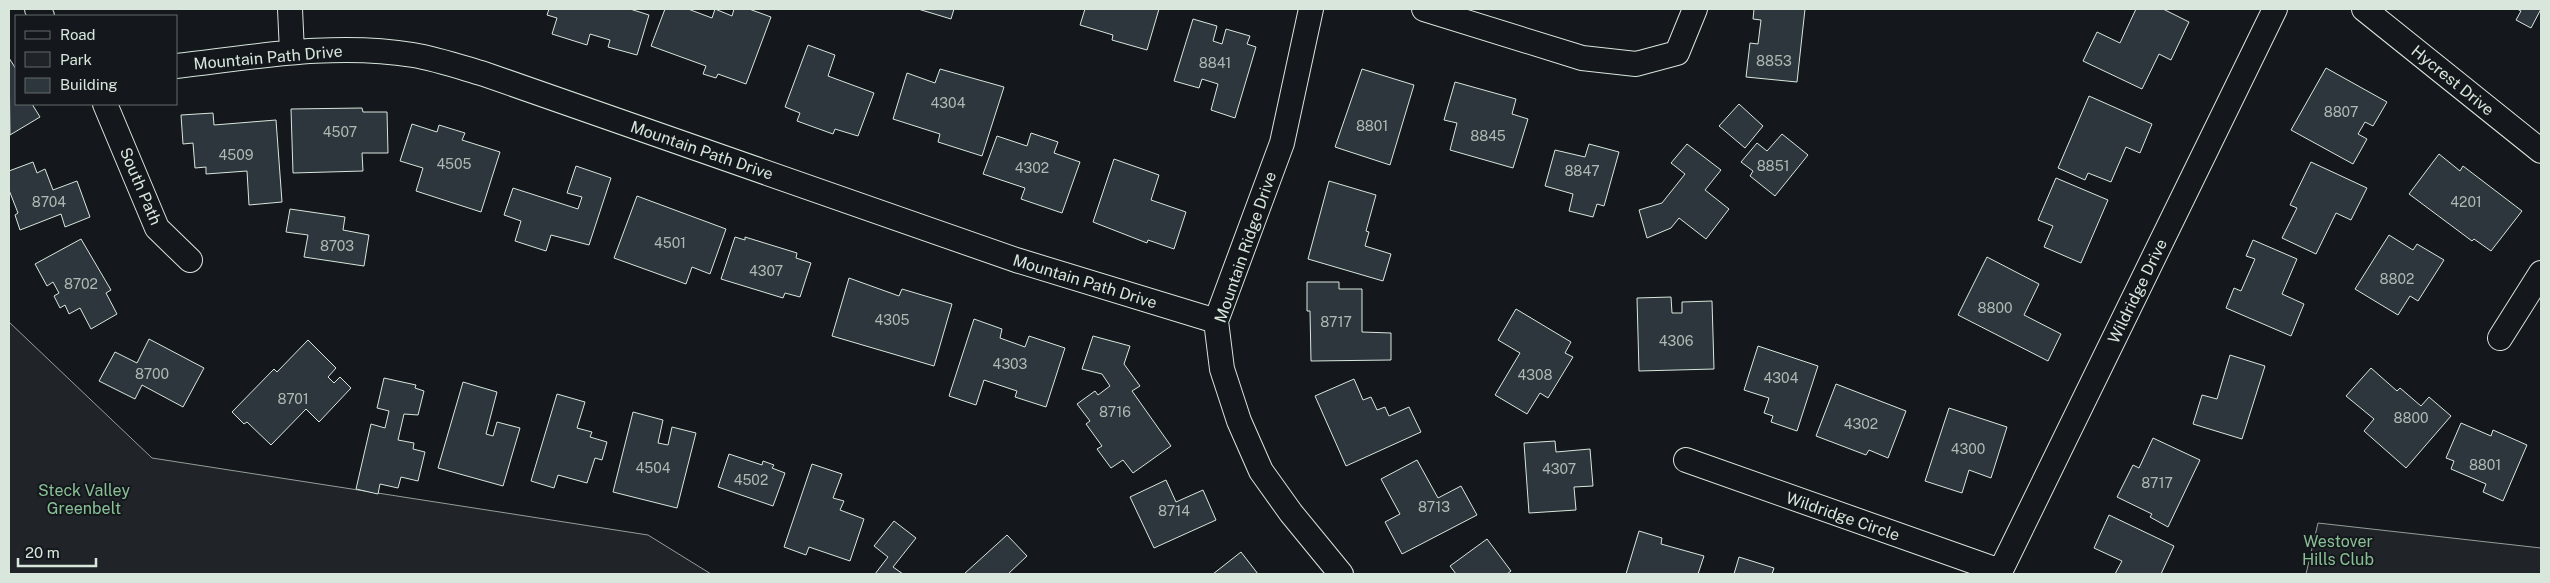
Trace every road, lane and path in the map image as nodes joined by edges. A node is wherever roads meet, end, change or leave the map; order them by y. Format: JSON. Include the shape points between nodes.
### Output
{"nodes":[{"id":1,"x":290,"y":9,"type":"edge"},
{"id":2,"x":1311,"y":9,"type":"edge"},
{"id":3,"x":1424,"y":9,"type":"edge"},
{"id":4,"x":1695,"y":9,"type":"edge"},
{"id":5,"x":2275,"y":9,"type":"edge"},
{"id":6,"x":2364,"y":9,"type":"edge"},
{"id":7,"x":292,"y":52,"type":"junction"},
{"id":8,"x":178,"y":66,"type":"edge"},
{"id":9,"x":105,"y":105,"type":"edge"},
{"id":10,"x":2541,"y":150,"type":"edge"},
{"id":11,"x":190,"y":260,"type":"dead end"},
{"id":12,"x":2541,"y":273,"type":"edge"},
{"id":13,"x":1216,"y":321,"type":"junction"},
{"id":14,"x":2500,"y":338,"type":"dead end"},
{"id":15,"x":1686,"y":460,"type":"dead end"},
{"id":16,"x":2000,"y":572,"type":"edge"},
{"id":17,"x":1341,"y":574,"type":"edge"}],
"edges":[{"from":1,"to":7,"type":"street"},
{"from":2,"to":13,"type":"street","name":"Mountain Ridge Drive","via":[[1282,143]]},
{"from":3,"to":4,"type":"street","via":[[1582,58],[1636,64],[1677,53]]},
{"from":5,"to":16,"type":"street","name":"Wildridge Drive"},
{"from":6,"to":10,"type":"street","name":"Hycrest Drive"},
{"from":7,"to":8,"type":"street","name":"Mountain Path Drive"},
{"from":7,"to":13,"type":"street","name":"Mountain Path Drive","via":[[353,50],[414,55],[484,74],[1016,260]]},
{"from":9,"to":11,"type":"street","name":"South Path","via":[[157,228]]},
{"from":12,"to":14,"type":"street"},
{"from":13,"to":17,"type":"street","name":"Mountain Ridge Drive","via":[[1222,369],[1239,421],[1261,471]]},
{"from":15,"to":16,"type":"street","name":"Wildridge Circle"}]}
